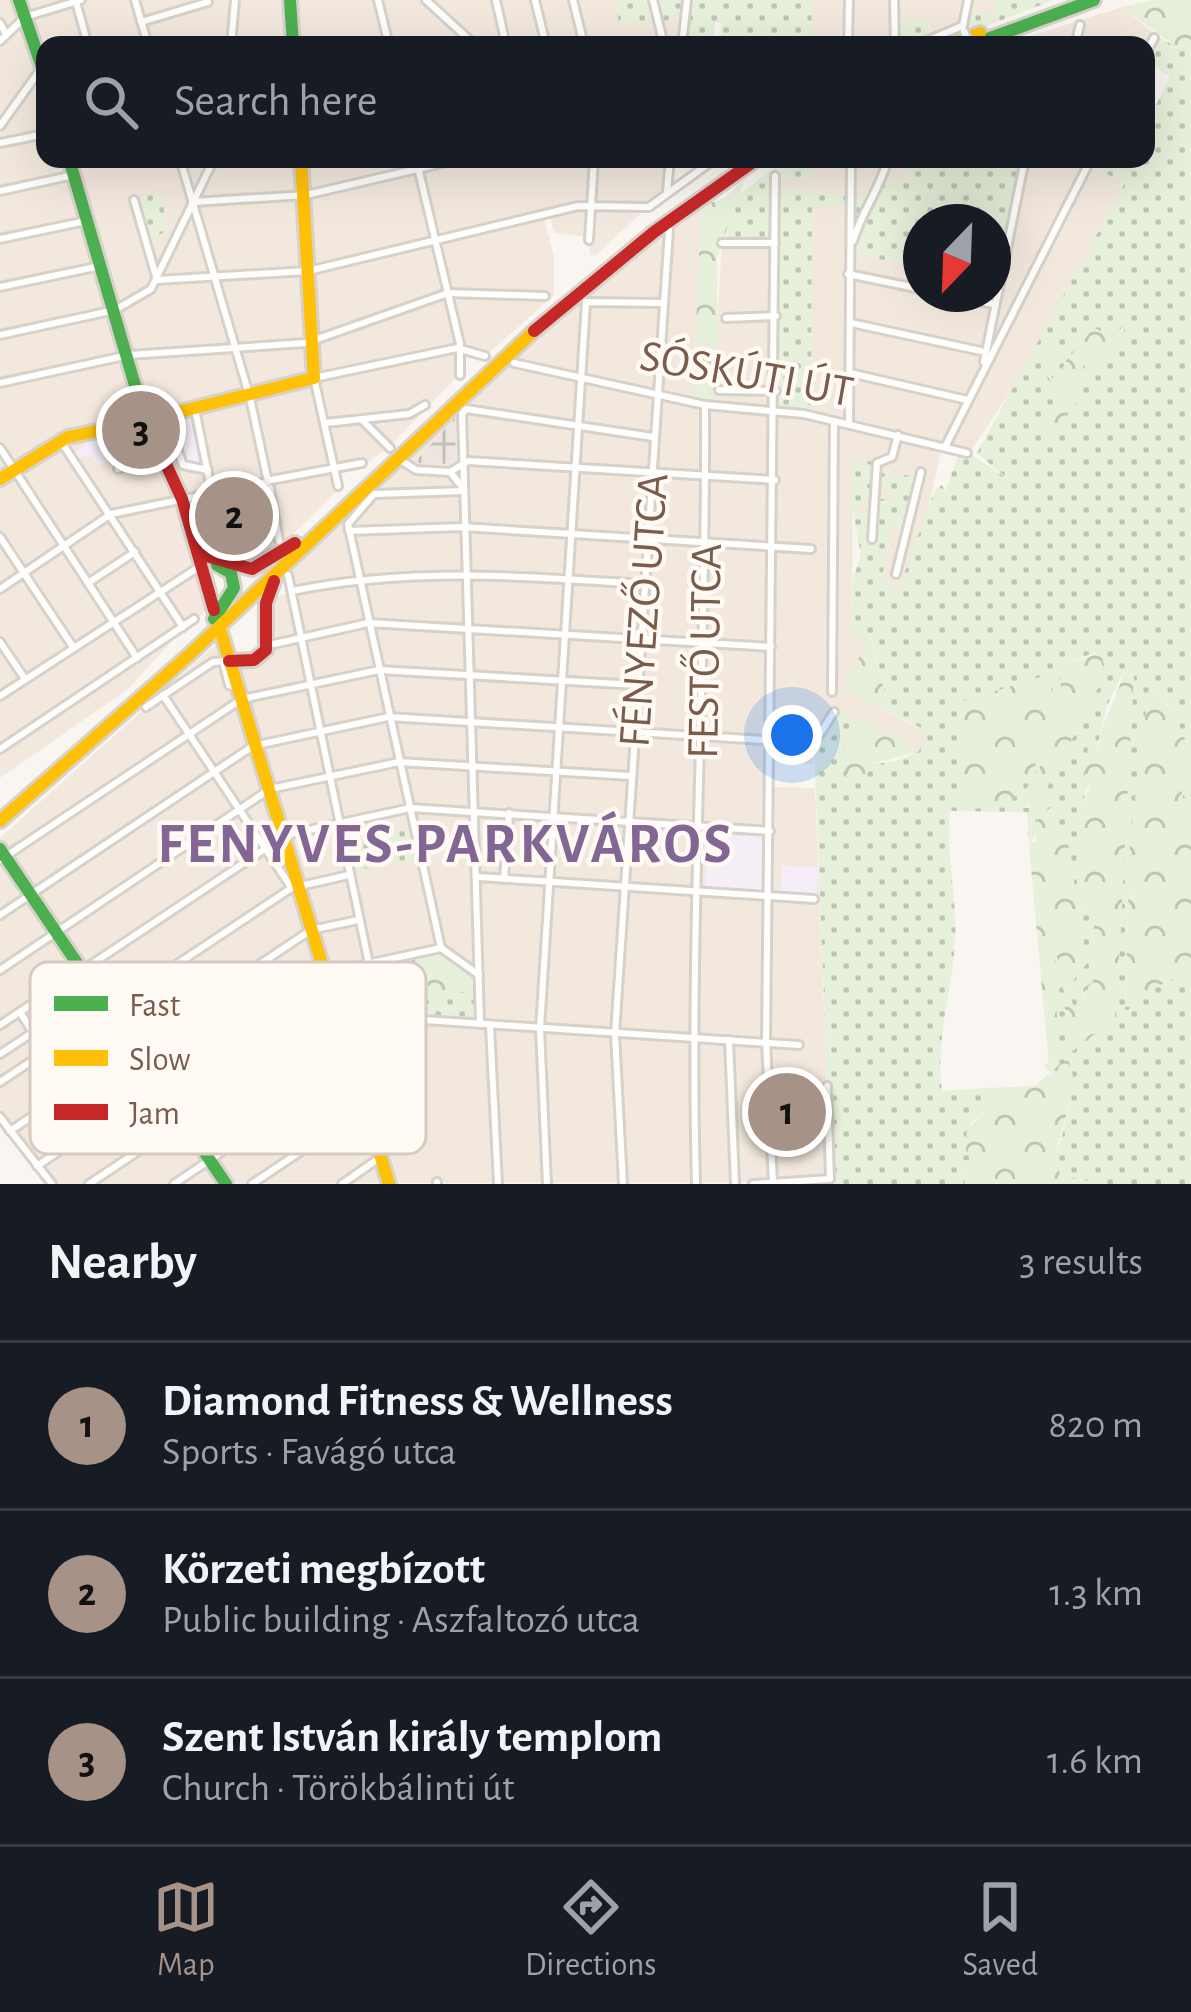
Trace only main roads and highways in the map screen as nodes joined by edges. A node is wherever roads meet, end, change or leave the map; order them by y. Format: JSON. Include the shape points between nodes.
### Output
{"nodes":[{"id":1,"x":19,"y":0,"type":"edge"},
{"id":2,"x":290,"y":0,"type":"edge"},
{"id":3,"x":1067,"y":0,"type":"edge"},
{"id":4,"x":1094,"y":0,"type":"edge"},
{"id":5,"x":292,"y":36,"type":"edge"},
{"id":6,"x":973,"y":36,"type":"edge"},
{"id":7,"x":996,"y":36,"type":"edge"},
{"id":8,"x":36,"y":48,"type":"edge"},
{"id":9,"x":72,"y":168,"type":"edge"},
{"id":10,"x":301,"y":168,"type":"edge"},
{"id":11,"x":728,"y":168,"type":"edge"},
{"id":12,"x":744,"y":168,"type":"edge"},
{"id":13,"x":138,"y":394,"type":"junction"},
{"id":14,"x":152,"y":418,"type":"junction"},
{"id":15,"x":0,"y":479,"type":"edge"},
{"id":16,"x":300,"y":545,"type":"junction"},
{"id":17,"x":206,"y":564,"type":"junction"},
{"id":18,"x":225,"y":646,"type":"junction"},
{"id":19,"x":0,"y":811,"type":"edge"},
{"id":20,"x":0,"y":821,"type":"edge"},
{"id":21,"x":2,"y":855,"type":"edge"},
{"id":22,"x":78,"y":962,"type":"edge"},
{"id":23,"x":322,"y":962,"type":"edge"},
{"id":24,"x":206,"y":1154,"type":"edge"},
{"id":25,"x":380,"y":1154,"type":"edge"},
{"id":26,"x":226,"y":1184,"type":"edge"},
{"id":27,"x":389,"y":1184,"type":"edge"}],
"edges":[{"from":1,"to":8,"type":"main road"},
{"from":2,"to":5,"type":"main road"},
{"from":3,"to":6,"type":"main road"},
{"from":4,"to":7,"type":"main road"},
{"from":9,"to":13,"type":"main road"},
{"from":10,"to":14,"type":"main road","via":[[314,379]]},
{"from":11,"to":16,"type":"main road","via":[[589,274]]},
{"from":12,"to":16,"type":"main road","via":[[564,306]]},
{"from":13,"to":14,"type":"main road"},
{"from":13,"to":14,"type":"main road","via":[[153,407]]},
{"from":14,"to":15,"type":"main road","via":[[60,440]]},
{"from":14,"to":17,"type":"main road"},
{"from":16,"to":17,"type":"main road","via":[[256,568]]},
{"from":16,"to":18,"type":"main road"},
{"from":16,"to":18,"type":"main road","via":[[270,588],[266,650]]},
{"from":17,"to":18,"type":"main road"},
{"from":17,"to":18,"type":"main road","via":[[227,570],[234,584]]},
{"from":18,"to":19,"type":"main road"},
{"from":18,"to":20,"type":"main road"},
{"from":18,"to":23,"type":"main road"},
{"from":21,"to":22,"type":"main road"},
{"from":24,"to":26,"type":"main road"},
{"from":25,"to":27,"type":"main road"}]}
